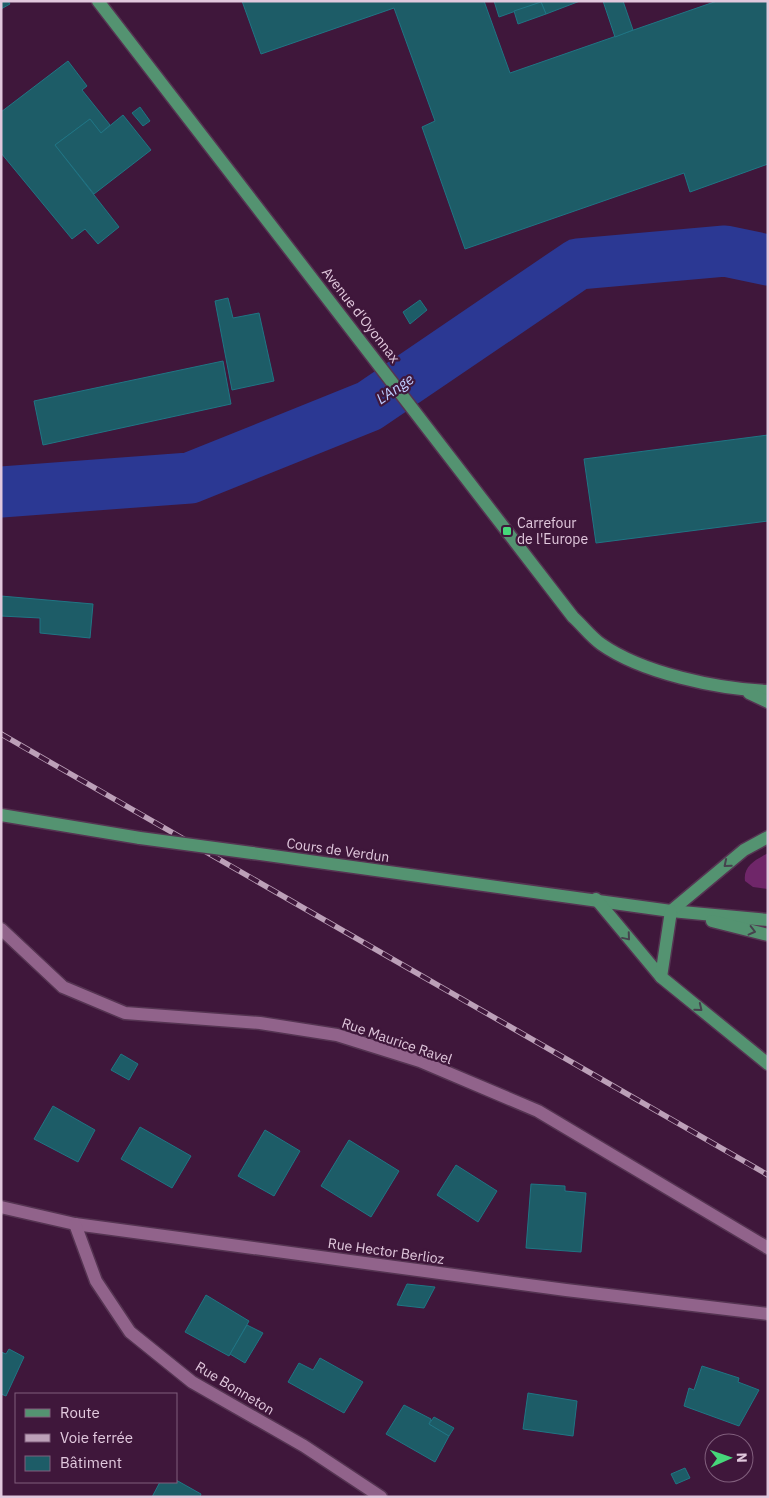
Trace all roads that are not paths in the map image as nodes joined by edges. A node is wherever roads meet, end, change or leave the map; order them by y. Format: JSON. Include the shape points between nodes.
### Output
{"nodes":[{"id":1,"x":98,"y":1,"type":"edge"},
{"id":2,"x":744,"y":690,"type":"junction"},
{"id":3,"x":768,"y":691,"type":"edge"},
{"id":4,"x":768,"y":702,"type":"edge"},
{"id":5,"x":1,"y":815,"type":"edge"},
{"id":6,"x":768,"y":837,"type":"edge"},
{"id":7,"x":596,"y":900,"type":"junction"},
{"id":8,"x":671,"y":911,"type":"junction"},
{"id":9,"x":768,"y":920,"type":"edge"},
{"id":10,"x":1,"y":929,"type":"edge"},
{"id":11,"x":768,"y":935,"type":"edge"},
{"id":12,"x":661,"y":977,"type":"junction"},
{"id":13,"x":768,"y":1064,"type":"edge"},
{"id":14,"x":1,"y":1207,"type":"edge"},
{"id":15,"x":75,"y":1224,"type":"junction"},
{"id":16,"x":768,"y":1248,"type":"edge"},
{"id":17,"x":768,"y":1314,"type":"edge"},
{"id":18,"x":381,"y":1497,"type":"edge"}],
"edges":[{"from":1,"to":2,"type":"main road","name":"Avenue d'Oyonnax","via":[[573,617],[600,643],[635,662],[660,672]]},
{"from":2,"to":3,"type":"main road","name":"Avenue d'Oyonnax"},
{"from":2,"to":4,"type":"main road","name":"Avenue d'Oyonnax"},
{"from":5,"to":7,"type":"main road","name":"Cours de Verdun","bridge":true,"via":[[140,838]]},
{"from":6,"to":8,"type":"main road","one_way":true,"via":[[744,850]]},
{"from":7,"to":8,"type":"main road","name":"Cours de Verdun"},
{"from":7,"to":12,"type":"main road","one_way":true},
{"from":8,"to":9,"type":"main road","name":"Cours de Verdun"},
{"from":8,"to":11,"type":"main road","name":"Cours de Verdun","one_way":true},
{"from":8,"to":12,"type":"main road"},
{"from":10,"to":16,"type":"street","name":"Rue Maurice Ravel","via":[[64,987],[126,1013],[260,1022],[337,1035],[420,1061],[538,1111]]},
{"from":12,"to":13,"type":"main road","one_way":true},
{"from":14,"to":15,"type":"street","name":"Rue Hector Berlioz"},
{"from":15,"to":17,"type":"street","name":"Rue Hector Berlioz"},
{"from":15,"to":18,"type":"street","name":"Rue Bonneton","via":[[96,1281],[130,1332],[192,1382],[304,1446]]}]}
